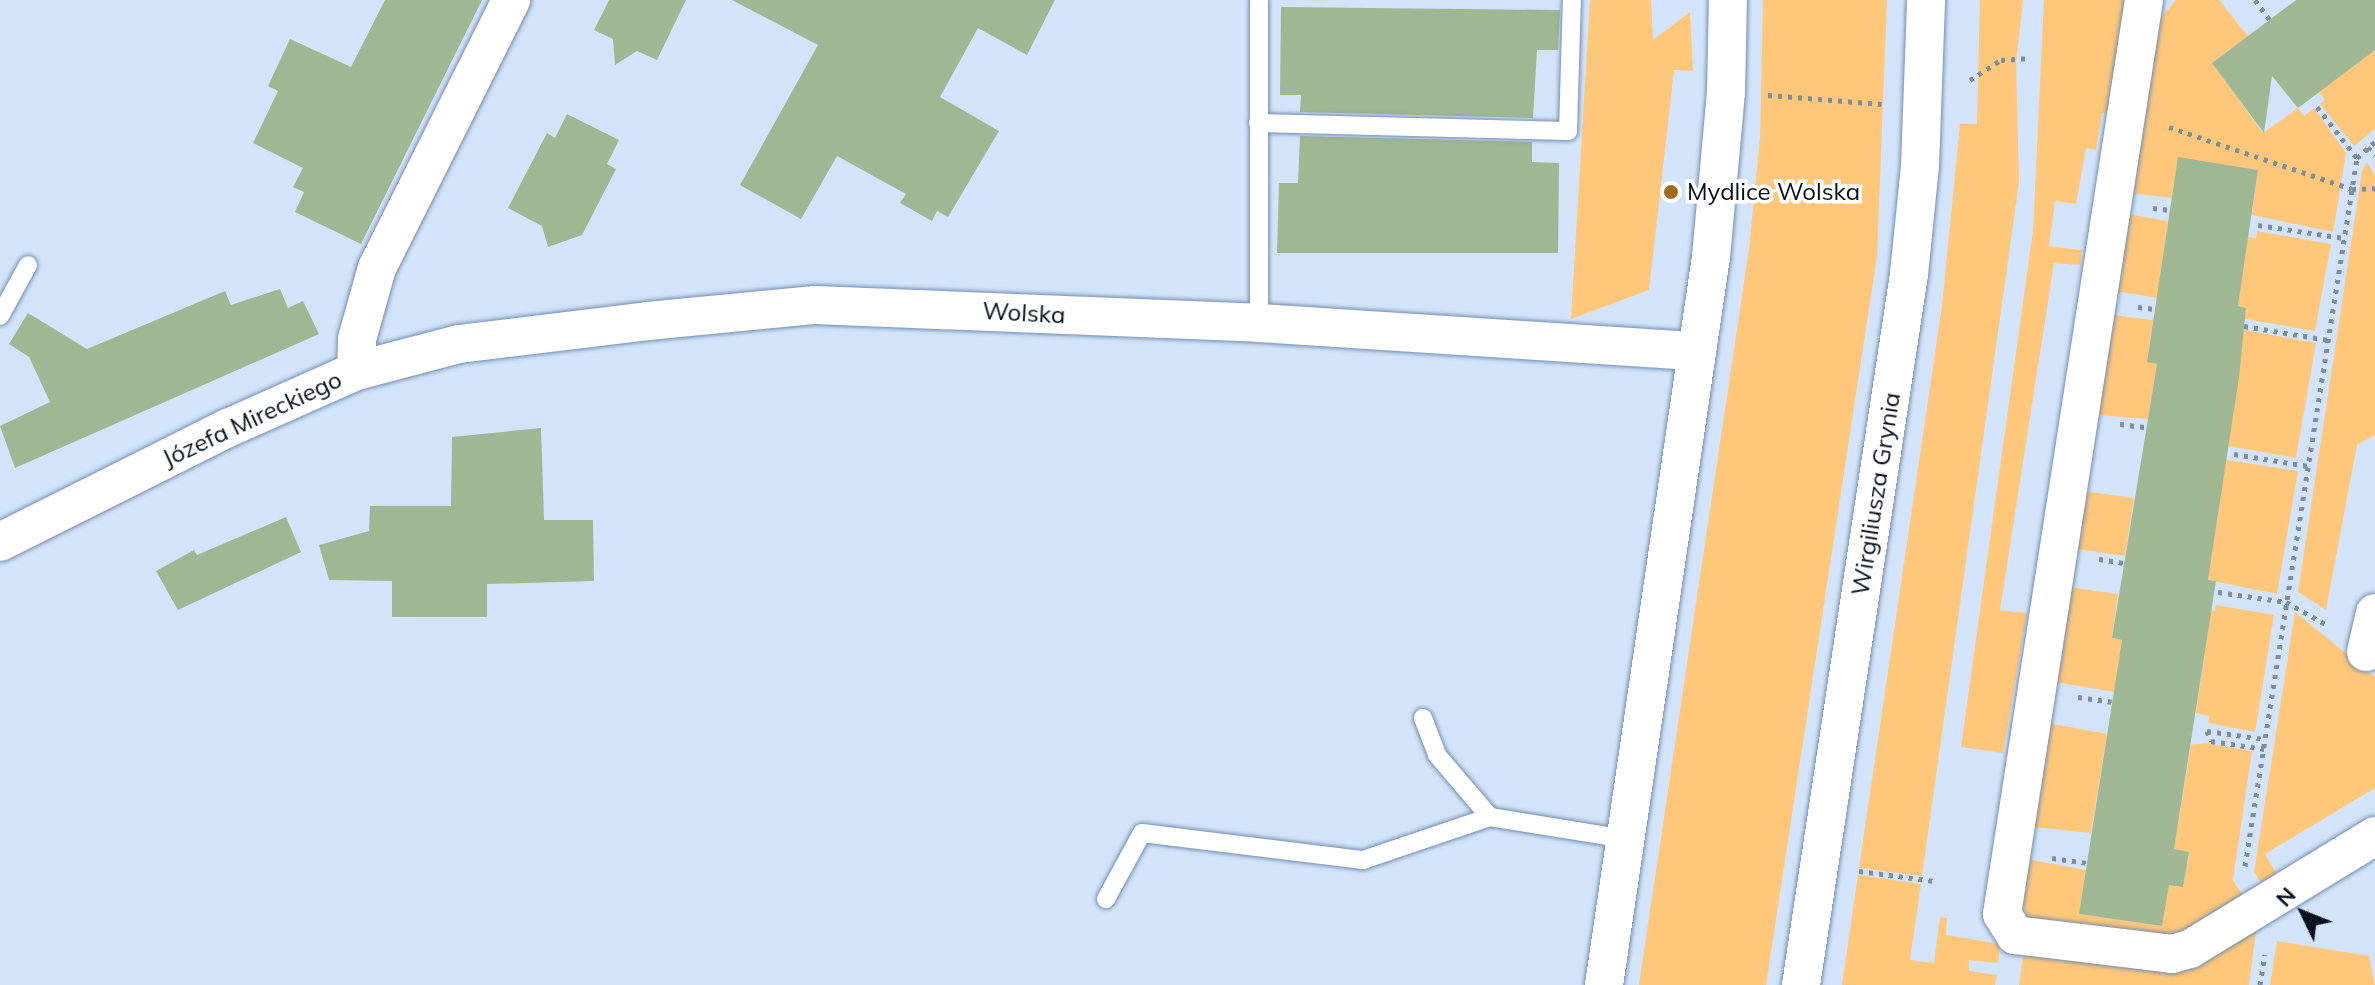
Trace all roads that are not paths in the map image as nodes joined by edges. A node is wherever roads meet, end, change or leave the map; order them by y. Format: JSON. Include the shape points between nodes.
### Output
{"nodes":[{"id":1,"x":511,"y":0,"type":"edge"},
{"id":2,"x":1259,"y":0,"type":"edge"},
{"id":3,"x":1572,"y":0,"type":"edge"},
{"id":4,"x":1728,"y":0,"type":"edge"},
{"id":5,"x":1926,"y":0,"type":"edge"},
{"id":6,"x":2144,"y":1,"type":"edge"},
{"id":7,"x":1258,"y":123,"type":"junction"},
{"id":8,"x":28,"y":265,"type":"dead end"},
{"id":9,"x":0,"y":316,"type":"edge"},
{"id":10,"x":1259,"y":323,"type":"junction"},
{"id":11,"x":1697,"y":351,"type":"junction"},
{"id":12,"x":356,"y":371,"type":"junction"},
{"id":13,"x":0,"y":542,"type":"edge"},
{"id":14,"x":2375,"y":613,"type":"edge"},
{"id":15,"x":2366,"y":652,"type":"dead end"},
{"id":16,"x":1423,"y":718,"type":"dead end"},
{"id":17,"x":1490,"y":817,"type":"junction"},
{"id":18,"x":2375,"y":836,"type":"edge"},
{"id":19,"x":1626,"y":839,"type":"junction"},
{"id":20,"x":1106,"y":899,"type":"dead end"},
{"id":21,"x":1604,"y":985,"type":"edge"},
{"id":22,"x":1801,"y":985,"type":"edge"}],
"edges":[{"from":1,"to":12,"type":"street","name":"Józefa Mireckiego","via":[[377,268],[357,339]]},
{"from":2,"to":7,"type":"lane"},
{"from":3,"to":7,"type":"lane","via":[[1568,131]]},
{"from":4,"to":11,"type":"street","via":[[1721,164]]},
{"from":5,"to":22,"type":"street","name":"Wirgiliusza Grynia","via":[[1921,151],[1909,274]]},
{"from":6,"to":18,"type":"street","via":[[2002,914],[2015,935],[2172,954],[2190,949]]},
{"from":7,"to":10,"type":"lane"},
{"from":8,"to":9,"type":"lane"},
{"from":10,"to":11,"type":"street","name":"Wolska"},
{"from":10,"to":12,"type":"street","name":"Wolska","via":[[815,305],[459,344]]},
{"from":11,"to":19,"type":"street"},
{"from":12,"to":13,"type":"street","name":"Józefa Mireckiego","via":[[228,428]]},
{"from":14,"to":15,"type":"street"},
{"from":16,"to":17,"type":"lane","via":[[1437,755]]},
{"from":17,"to":19,"type":"lane"},
{"from":17,"to":20,"type":"lane","via":[[1363,860],[1142,833]]},
{"from":19,"to":21,"type":"street"}]}
